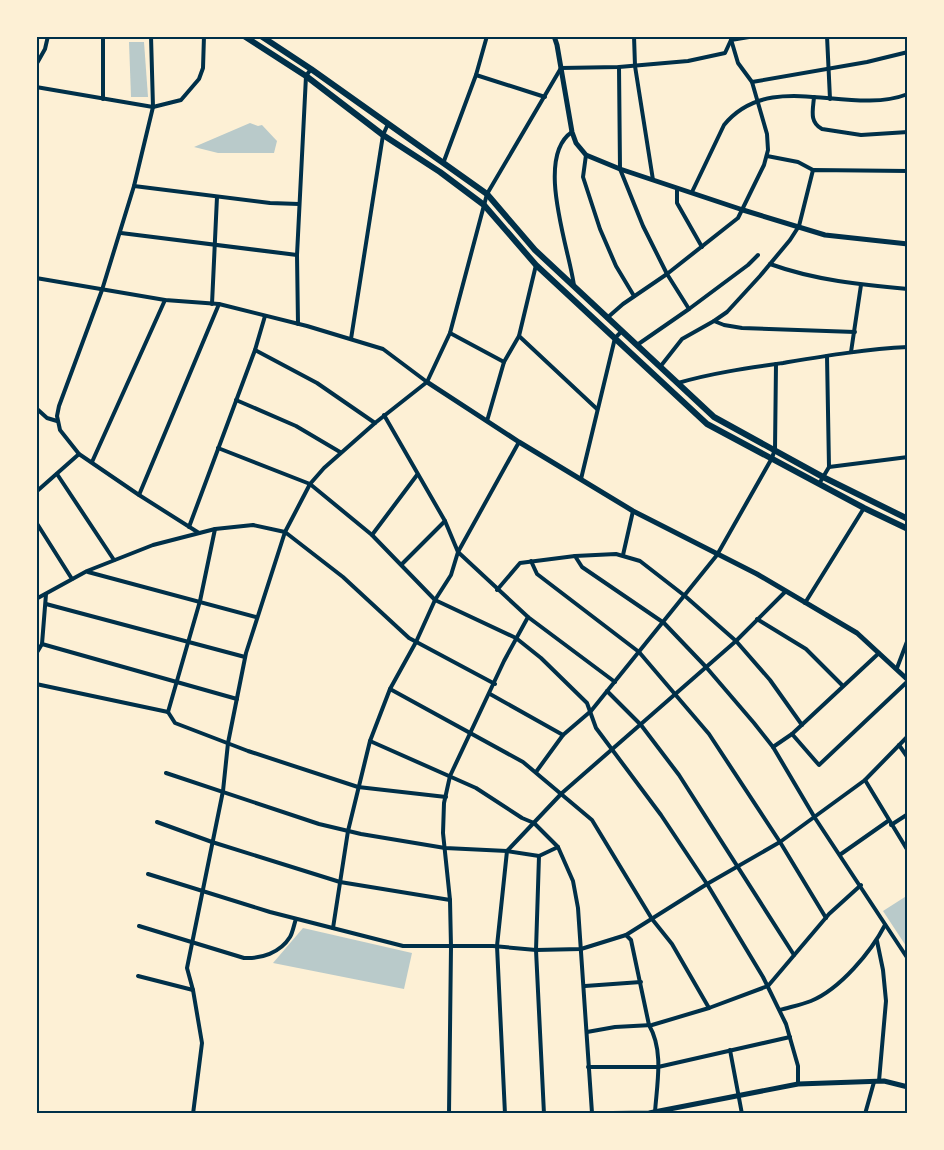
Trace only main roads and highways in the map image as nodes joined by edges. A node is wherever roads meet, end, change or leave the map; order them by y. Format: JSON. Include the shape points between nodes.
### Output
{"nodes":[{"id":1,"x":244,"y":36,"type":"edge"},
{"id":2,"x":261,"y":36,"type":"edge"},
{"id":3,"x":908,"y":519,"type":"edge"},
{"id":4,"x":908,"y":529,"type":"edge"}],
"edges":[{"from":1,"to":4,"type":"main road","via":[[484,205],[536,265],[707,424]]},
{"from":2,"to":3,"type":"main road","via":[[488,194],[535,250],[714,417]]}]}
